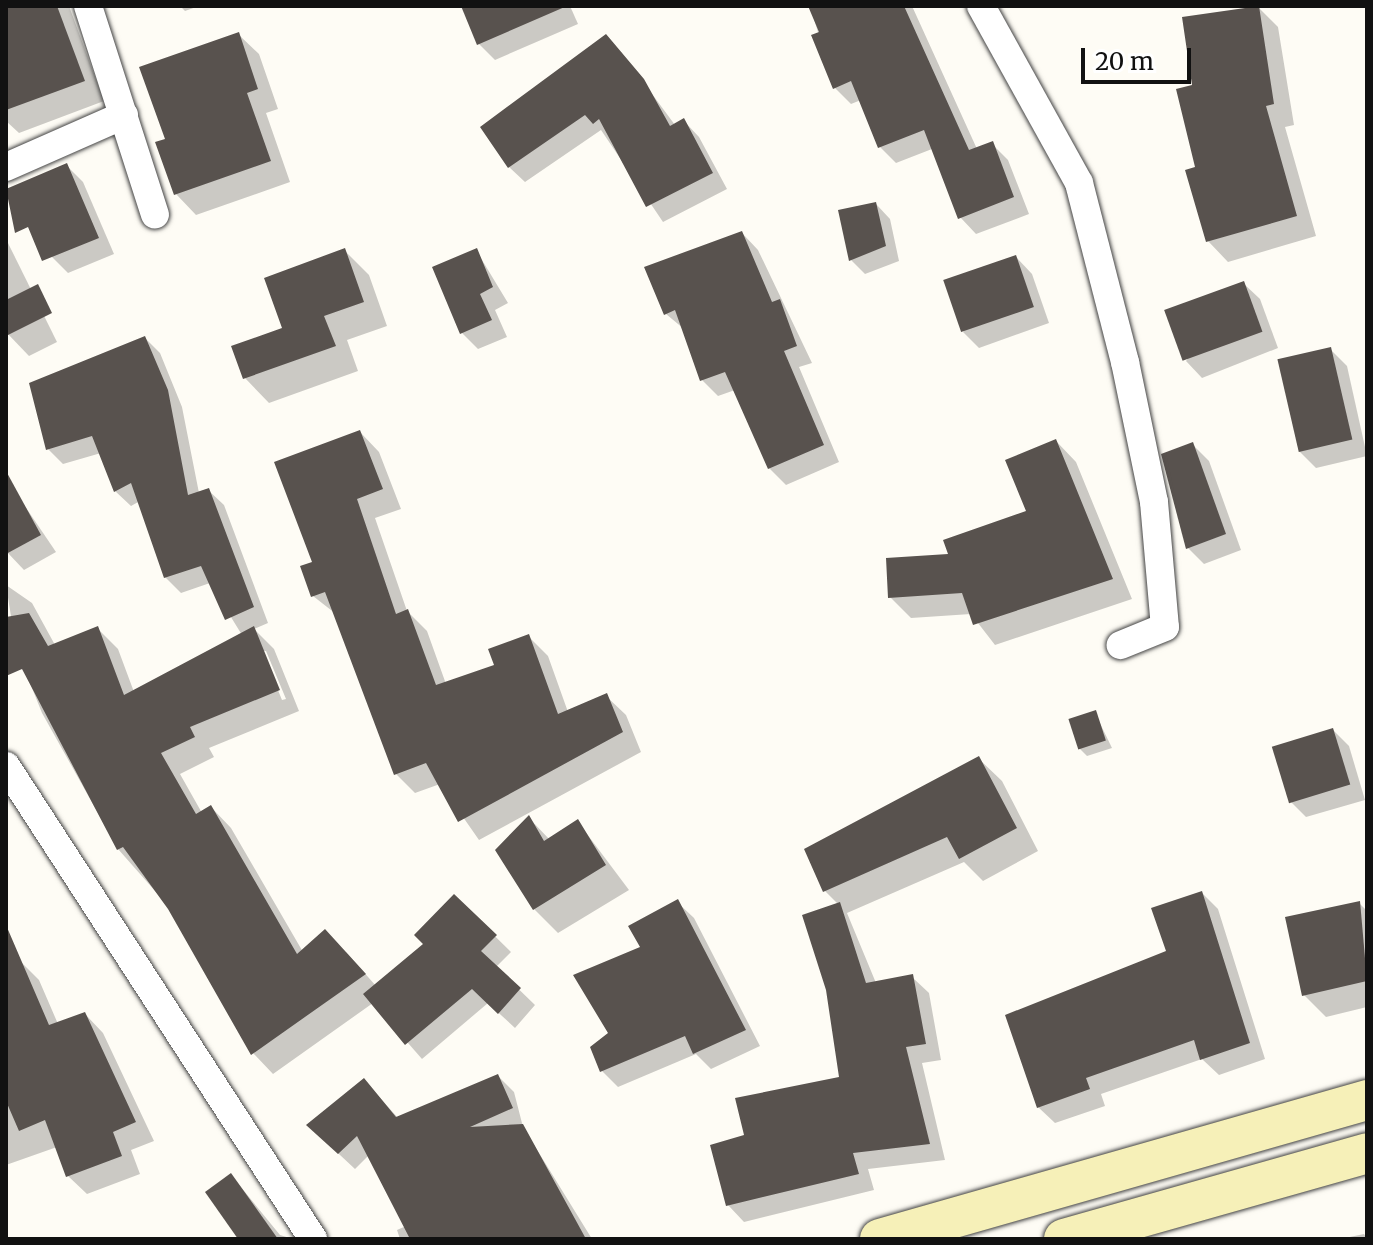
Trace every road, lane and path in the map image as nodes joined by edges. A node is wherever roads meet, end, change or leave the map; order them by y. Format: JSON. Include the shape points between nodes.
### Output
{"nodes":[{"id":1,"x":88,"y":6,"type":"edge"},
{"id":2,"x":981,"y":6,"type":"edge"},
{"id":3,"x":124,"y":115,"type":"junction"},
{"id":4,"x":6,"y":167,"type":"edge"},
{"id":5,"x":155,"y":215,"type":"dead end"},
{"id":6,"x":1121,"y":645,"type":"dead end"},
{"id":7,"x":6,"y":766,"type":"edge"},
{"id":8,"x":1367,"y":1100,"type":"edge"},
{"id":9,"x":1367,"y":1153,"type":"edge"},
{"id":10,"x":313,"y":1239,"type":"edge"},
{"id":11,"x":880,"y":1239,"type":"edge"},
{"id":12,"x":1064,"y":1239,"type":"edge"}],
"edges":[{"from":1,"to":3,"type":"street"},
{"from":2,"to":6,"type":"street","via":[[1079,183],[1125,362],[1154,502],[1165,627]]},
{"from":3,"to":4,"type":"street"},
{"from":3,"to":5,"type":"street"},
{"from":7,"to":10,"type":"street"},
{"from":8,"to":11,"type":"street"},
{"from":9,"to":12,"type":"street"}]}
